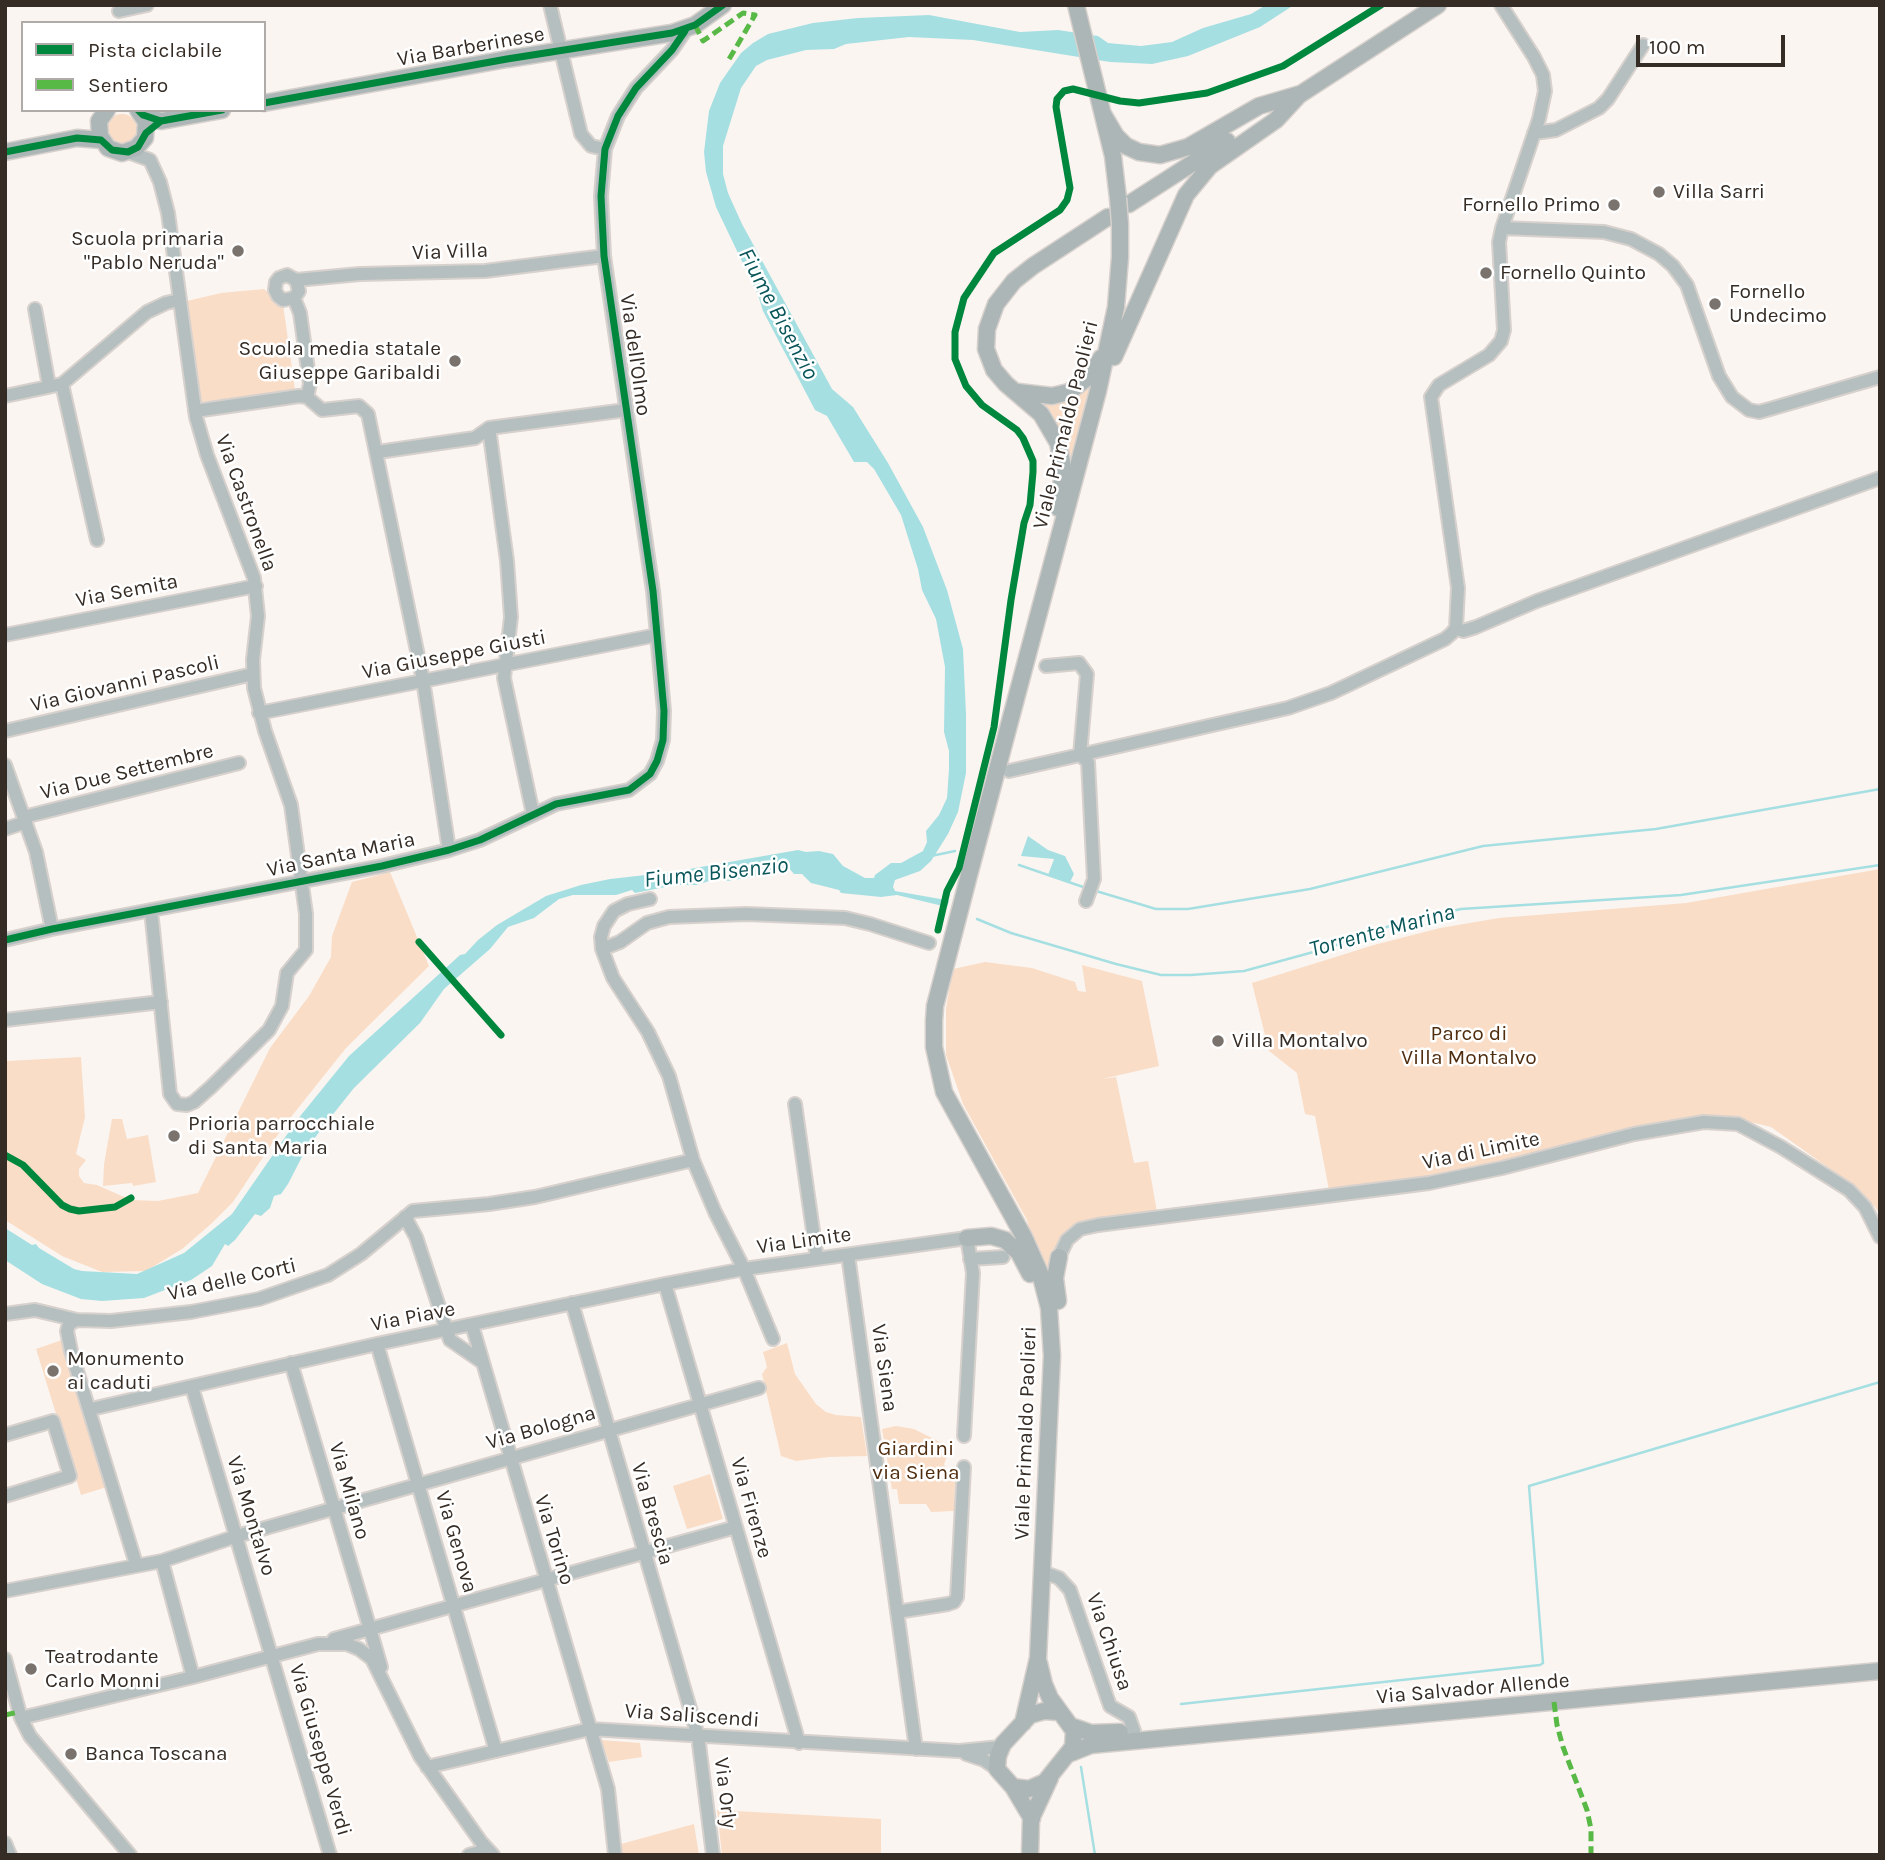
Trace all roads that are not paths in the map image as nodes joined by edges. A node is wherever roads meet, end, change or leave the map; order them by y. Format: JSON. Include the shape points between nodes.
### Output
{"nodes":[{"id":1,"x":147,"y":5,"type":"edge"},
{"id":2,"x":550,"y":5,"type":"edge"},
{"id":3,"x":723,"y":5,"type":"edge"},
{"id":4,"x":1076,"y":5,"type":"edge"},
{"id":5,"x":1438,"y":5,"type":"edge"},
{"id":6,"x":1502,"y":5,"type":"edge"},
{"id":7,"x":119,"y":13,"type":"edge"},
{"id":8,"x":685,"y":31,"type":"junction"},
{"id":9,"x":1643,"y":45,"type":"dead end"},
{"id":10,"x":559,"y":50,"type":"junction"},
{"id":11,"x":1300,"y":94,"type":"junction"},
{"id":12,"x":266,"y":103,"type":"edge"},
{"id":13,"x":1102,"y":108,"type":"junction"},
{"id":14,"x":211,"y":112,"type":"edge"},
{"id":15,"x":140,"y":113,"type":"edge"},
{"id":16,"x":161,"y":121,"type":"junction"},
{"id":17,"x":102,"y":125,"type":"edge"},
{"id":18,"x":146,"y":133,"type":"junction"},
{"id":19,"x":1534,"y":133,"type":"junction"},
{"id":20,"x":605,"y":149,"type":"junction"},
{"id":21,"x":5,"y":152,"type":"edge"},
{"id":22,"x":128,"y":152,"type":"junction"},
{"id":23,"x":1124,"y":201,"type":"junction"},
{"id":24,"x":1114,"y":220,"type":"junction"},
{"id":25,"x":1502,"y":228,"type":"junction"},
{"id":26,"x":604,"y":256,"type":"junction"},
{"id":27,"x":176,"y":279,"type":"junction"},
{"id":28,"x":296,"y":280,"type":"junction"},
{"id":29,"x":294,"y":298,"type":"junction"},
{"id":30,"x":179,"y":300,"type":"junction"},
{"id":31,"x":35,"y":309,"type":"dead end"},
{"id":32,"x":147,"y":312,"type":"junction"},
{"id":33,"x":1113,"y":330,"type":"junction"},
{"id":34,"x":1880,"y":377,"type":"edge"},
{"id":35,"x":55,"y":385,"type":"junction"},
{"id":36,"x":1015,"y":391,"type":"junction"},
{"id":37,"x":1098,"y":391,"type":"junction"},
{"id":38,"x":5,"y":396,"type":"edge"},
{"id":39,"x":307,"y":397,"type":"junction"},
{"id":40,"x":626,"y":410,"type":"junction"},
{"id":41,"x":195,"y":411,"type":"junction"},
{"id":42,"x":489,"y":428,"type":"junction"},
{"id":43,"x":378,"y":452,"type":"junction"},
{"id":44,"x":1880,"y":478,"type":"edge"},
{"id":45,"x":97,"y":540,"type":"dead end"},
{"id":46,"x":256,"y":586,"type":"junction"},
{"id":47,"x":1046,"y":586,"type":"junction"},
{"id":48,"x":1456,"y":628,"type":"junction"},
{"id":49,"x":5,"y":635,"type":"edge"},
{"id":50,"x":657,"y":635,"type":"junction"},
{"id":51,"x":506,"y":664,"type":"junction"},
{"id":52,"x":1046,"y":666,"type":"dead end"},
{"id":53,"x":253,"y":674,"type":"junction"},
{"id":54,"x":423,"y":681,"type":"junction"},
{"id":55,"x":259,"y":713,"type":"junction"},
{"id":56,"x":5,"y":731,"type":"edge"},
{"id":57,"x":659,"y":754,"type":"joint"},
{"id":58,"x":1080,"y":755,"type":"junction"},
{"id":59,"x":239,"y":763,"type":"dead end"},
{"id":60,"x":5,"y":765,"type":"edge"},
{"id":61,"x":1009,"y":771,"type":"dead end"},
{"id":62,"x":533,"y":814,"type":"junction"},
{"id":63,"x":25,"y":820,"type":"junction"},
{"id":64,"x":5,"y":829,"type":"edge"},
{"id":65,"x":449,"y":850,"type":"junction"},
{"id":66,"x":303,"y":881,"type":"junction"},
{"id":67,"x":650,"y":899,"type":"dead end"},
{"id":68,"x":1086,"y":901,"type":"dead end"},
{"id":69,"x":151,"y":910,"type":"junction"},
{"id":70,"x":52,"y":929,"type":"junction"},
{"id":71,"x":5,"y":940,"type":"edge"},
{"id":72,"x":929,"y":943,"type":"dead end"},
{"id":73,"x":602,"y":949,"type":"junction"},
{"id":74,"x":162,"y":1002,"type":"junction"},
{"id":75,"x":5,"y":1020,"type":"edge"},
{"id":76,"x":795,"y":1104,"type":"dead end"},
{"id":77,"x":693,"y":1160,"type":"junction"},
{"id":78,"x":405,"y":1217,"type":"junction"},
{"id":79,"x":1880,"y":1237,"type":"edge"},
{"id":80,"x":967,"y":1238,"type":"junction"},
{"id":81,"x":848,"y":1255,"type":"junction"},
{"id":82,"x":1059,"y":1256,"type":"joint"},
{"id":83,"x":1003,"y":1257,"type":"dead end"},
{"id":84,"x":817,"y":1259,"type":"junction"},
{"id":85,"x":971,"y":1259,"type":"junction"},
{"id":86,"x":744,"y":1269,"type":"junction"},
{"id":87,"x":665,"y":1284,"type":"junction"},
{"id":88,"x":572,"y":1303,"type":"junction"},
{"id":89,"x":5,"y":1314,"type":"edge"},
{"id":90,"x":77,"y":1320,"type":"junction"},
{"id":91,"x":472,"y":1325,"type":"junction"},
{"id":92,"x":447,"y":1330,"type":"junction"},
{"id":93,"x":773,"y":1339,"type":"dead end"},
{"id":94,"x":377,"y":1344,"type":"junction"},
{"id":95,"x":482,"y":1362,"type":"junction"},
{"id":96,"x":291,"y":1363,"type":"junction"},
{"id":97,"x":192,"y":1387,"type":"junction"},
{"id":98,"x":759,"y":1388,"type":"dead end"},
{"id":99,"x":1049,"y":1402,"type":"junction"},
{"id":100,"x":700,"y":1404,"type":"junction"},
{"id":101,"x":90,"y":1409,"type":"junction"},
{"id":102,"x":607,"y":1429,"type":"junction"},
{"id":103,"x":5,"y":1435,"type":"edge"},
{"id":104,"x":964,"y":1436,"type":"dead end"},
{"id":105,"x":509,"y":1458,"type":"junction"},
{"id":106,"x":964,"y":1467,"type":"dead end"},
{"id":107,"x":420,"y":1484,"type":"junction"},
{"id":108,"x":5,"y":1496,"type":"edge"},
{"id":109,"x":334,"y":1509,"type":"junction"},
{"id":110,"x":736,"y":1527,"type":"junction"},
{"id":111,"x":237,"y":1536,"type":"junction"},
{"id":112,"x":643,"y":1552,"type":"junction"},
{"id":113,"x":162,"y":1561,"type":"junction"},
{"id":114,"x":136,"y":1564,"type":"junction"},
{"id":115,"x":1042,"y":1572,"type":"junction"},
{"id":116,"x":545,"y":1579,"type":"junction"},
{"id":117,"x":5,"y":1591,"type":"edge"},
{"id":118,"x":453,"y":1604,"type":"junction"},
{"id":119,"x":897,"y":1612,"type":"junction"},
{"id":120,"x":370,"y":1629,"type":"junction"},
{"id":121,"x":318,"y":1644,"type":"junction"},
{"id":122,"x":273,"y":1657,"type":"junction"},
{"id":123,"x":5,"y":1658,"type":"edge"},
{"id":124,"x":1038,"y":1658,"type":"junction"},
{"id":125,"x":1880,"y":1662,"type":"edge"},
{"id":126,"x":1880,"y":1671,"type":"edge"},
{"id":127,"x":193,"y":1677,"type":"junction"},
{"id":128,"x":392,"y":1700,"type":"junction"},
{"id":129,"x":1058,"y":1712,"type":"junction"},
{"id":130,"x":20,"y":1718,"type":"junction"},
{"id":131,"x":1023,"y":1723,"type":"junction"},
{"id":132,"x":1071,"y":1726,"type":"junction"},
{"id":133,"x":590,"y":1729,"type":"junction"},
{"id":134,"x":1134,"y":1731,"type":"junction"},
{"id":135,"x":698,"y":1736,"type":"junction"},
{"id":136,"x":799,"y":1743,"type":"junction"},
{"id":137,"x":1001,"y":1747,"type":"junction"},
{"id":138,"x":916,"y":1749,"type":"junction"},
{"id":139,"x":496,"y":1751,"type":"junction"},
{"id":140,"x":959,"y":1751,"type":"junction"},
{"id":141,"x":1071,"y":1753,"type":"junction"},
{"id":142,"x":427,"y":1767,"type":"junction"},
{"id":143,"x":997,"y":1769,"type":"junction"},
{"id":144,"x":1050,"y":1777,"type":"junction"},
{"id":145,"x":1013,"y":1787,"type":"junction"},
{"id":146,"x":1032,"y":1819,"type":"junction"},
{"id":147,"x":5,"y":1843,"type":"edge"},
{"id":148,"x":490,"y":1852,"type":"edge"},
{"id":149,"x":10,"y":1855,"type":"edge"},
{"id":150,"x":130,"y":1855,"type":"edge"},
{"id":151,"x":330,"y":1855,"type":"edge"},
{"id":152,"x":469,"y":1855,"type":"edge"},
{"id":153,"x":615,"y":1855,"type":"edge"},
{"id":154,"x":713,"y":1855,"type":"edge"},
{"id":155,"x":1030,"y":1855,"type":"edge"}],
"edges":[{"from":1,"to":7,"type":"street"},
{"from":2,"to":10,"type":"street"},
{"from":3,"to":8,"type":"main road","name":"Via dell'Olmo"},
{"from":4,"to":13,"type":"main road","name":"Viale Primaldo Paolieri"},
{"from":5,"to":11,"type":"main road"},
{"from":6,"to":19,"type":"street","via":[[1543,75],[1544,101]]},
{"from":8,"to":10,"type":"main road","name":"Via Barberinese"},
{"from":8,"to":20,"type":"street","name":"Via dell'Olmo","via":[[627,101]]},
{"from":9,"to":19,"type":"street","via":[[1599,108],[1556,130]]},
{"from":10,"to":12,"type":"main road","name":"Via Barberinese"},
{"from":10,"to":20,"type":"street","via":[[583,139]]},
{"from":11,"to":13,"type":"main road","via":[[1259,106],[1188,147],[1160,155],[1126,146]]},
{"from":11,"to":23,"type":"main road"},
{"from":11,"to":37,"type":"main road","via":[[1276,120],[1210,166],[1186,195]]},
{"from":13,"to":23,"type":"main road","name":"Viale Primaldo Paolieri"},
{"from":14,"to":16,"type":"main road"},
{"from":15,"to":16,"type":"main road"},
{"from":15,"to":18,"type":"main road"},
{"from":16,"to":18,"type":"main road"},
{"from":17,"to":21,"type":"main road","via":[[77,138]]},
{"from":17,"to":22,"type":"main road","via":[[112,150]]},
{"from":18,"to":22,"type":"main road","via":[[141,145]]},
{"from":19,"to":25,"type":"street"},
{"from":20,"to":26,"type":"street","name":"Via dell'Olmo","via":[[601,196]]},
{"from":22,"to":27,"type":"street","name":"Via Castronella","via":[[150,160],[160,182]]},
{"from":23,"to":24,"type":"main road","name":"Viale Primaldo Paolieri","bridge":true},
{"from":24,"to":33,"type":"main road","name":"Viale Primaldo Paolieri","via":[[1119,285]]},
{"from":24,"to":36,"type":"main road","via":[[1023,273],[993,310],[986,335],[988,359]]},
{"from":25,"to":34,"type":"street","via":[[1604,232],[1631,239],[1659,254],[1686,285],[1719,376],[1732,397],[1749,410],[1759,412]]},
{"from":25,"to":48,"type":"street","via":[[1501,341],[1489,355],[1439,385],[1431,397],[1458,588]]},
{"from":26,"to":28,"type":"street","name":"Via Villa","via":[[485,271]]},
{"from":26,"to":40,"type":"street","name":"Via dell'Olmo"},
{"from":27,"to":30,"type":"street","name":"Via Castronella"},
{"from":27,"to":32,"type":"street"},
{"from":28,"to":29,"type":"street","name":"Via Villa","via":[[299,291]]},
{"from":28,"to":29,"type":"street","name":"Via Villa","via":[[283,276],[274,286],[281,299]]},
{"from":29,"to":39,"type":"street","name":"Via Villa","via":[[310,384]]},
{"from":30,"to":32,"type":"street"},
{"from":30,"to":41,"type":"street","name":"Via Castronella"},
{"from":31,"to":35,"type":"street"},
{"from":32,"to":35,"type":"street"},
{"from":33,"to":36,"type":"main road","via":[[1095,370],[1078,387],[1052,396]]},
{"from":33,"to":37,"type":"main road","name":"Viale Primaldo Paolieri"},
{"from":35,"to":38,"type":"street"},
{"from":35,"to":45,"type":"street"},
{"from":36,"to":47,"type":"main road","via":[[1041,414],[1061,452],[1062,479]]},
{"from":37,"to":47,"type":"main road","name":"Viale Primaldo Paolieri"},
{"from":39,"to":41,"type":"street"},
{"from":39,"to":43,"type":"street","via":[[322,410],[363,408],[371,420]]},
{"from":40,"to":42,"type":"street"},
{"from":40,"to":50,"type":"street","name":"Via dell'Olmo"},
{"from":41,"to":46,"type":"street","name":"Via Castronella"},
{"from":42,"to":43,"type":"street","via":[[475,438]]},
{"from":42,"to":51,"type":"street","via":[[508,572],[511,617]]},
{"from":43,"to":54,"type":"street"},
{"from":44,"to":48,"type":"street","via":[[1476,627]]},
{"from":46,"to":49,"type":"street","name":"Via Semita"},
{"from":46,"to":53,"type":"street","name":"Via Castronella"},
{"from":47,"to":99,"type":"main road","name":"Viale Primaldo Paolieri","via":[[935,1006],[934,1047],[944,1092],[1024,1237],[1044,1283],[1052,1333]]},
{"from":48,"to":58,"type":"street","via":[[1445,639],[1331,693],[1288,708]]},
{"from":50,"to":51,"type":"street","name":"Via Giuseppe Giusti"},
{"from":50,"to":57,"type":"street","name":"Via dell'Olmo","via":[[664,723]]},
{"from":51,"to":54,"type":"street","name":"Via Giuseppe Giusti"},
{"from":51,"to":62,"type":"street","via":[[504,678]]},
{"from":52,"to":58,"type":"street","via":[[1079,663],[1087,674]]},
{"from":53,"to":55,"type":"street","name":"Via Castronella"},
{"from":53,"to":56,"type":"street","name":"Via Giovanni Pascoli"},
{"from":54,"to":55,"type":"street","name":"Via Giuseppe Giusti"},
{"from":54,"to":65,"type":"street"},
{"from":55,"to":66,"type":"street","name":"Via Castronella","via":[[289,796]]},
{"from":57,"to":62,"type":"street","name":"Via Santa Maria","via":[[650,774],[629,790],[556,804]]},
{"from":58,"to":61,"type":"street"},
{"from":58,"to":68,"type":"street","via":[[1088,762],[1094,879]]},
{"from":59,"to":63,"type":"street","name":"Via Due Settembre"},
{"from":60,"to":63,"type":"street"},
{"from":62,"to":65,"type":"street","name":"Via Santa Maria"},
{"from":63,"to":64,"type":"street","name":"Via Due Settembre"},
{"from":63,"to":70,"type":"street"},
{"from":65,"to":66,"type":"street","name":"Via Santa Maria"},
{"from":66,"to":69,"type":"street","name":"Via Santa Maria"},
{"from":66,"to":74,"type":"street","name":"Via Castronella","via":[[307,946],[287,973],[275,1020],[194,1102],[180,1105],[170,1094]]},
{"from":67,"to":73,"type":"street","via":[[614,911],[604,926]]},
{"from":69,"to":70,"type":"street","name":"Via Santa Maria"},
{"from":69,"to":74,"type":"street"},
{"from":70,"to":71,"type":"street","name":"Via Santa Maria"},
{"from":72,"to":73,"type":"street","via":[[845,918],[746,914],[669,917],[647,923]]},
{"from":73,"to":77,"type":"street","name":"Via Limite","via":[[613,978],[648,1032],[669,1076]]},
{"from":74,"to":75,"type":"street"},
{"from":76,"to":84,"type":"street"},
{"from":77,"to":78,"type":"street","name":"Via delle Corti","via":[[535,1197],[413,1211]]},
{"from":77,"to":86,"type":"street","name":"Via Limite"},
{"from":78,"to":90,"type":"street","name":"Via delle Corti","via":[[346,1265],[279,1293],[150,1317]]},
{"from":78,"to":92,"type":"street"},
{"from":79,"to":82,"type":"street","name":"Via di Limite","via":[[1849,1190],[1738,1124],[1704,1122],[1429,1182],[1098,1225],[1076,1232]]},
{"from":80,"to":81,"type":"street","name":"Via Limite"},
{"from":80,"to":85,"type":"street"},
{"from":80,"to":99,"type":"main road","via":[[1005,1240],[1028,1269],[1040,1310]]},
{"from":81,"to":84,"type":"street","name":"Via Limite"},
{"from":81,"to":119,"type":"street","name":"Via Siena"},
{"from":82,"to":99,"type":"main road","via":[[1055,1278],[1061,1321],[1059,1375]]},
{"from":83,"to":85,"type":"street"},
{"from":84,"to":86,"type":"street","name":"Via Limite"},
{"from":85,"to":104,"type":"street"},
{"from":86,"to":87,"type":"street","name":"Via Piave"},
{"from":86,"to":93,"type":"street"},
{"from":87,"to":88,"type":"street","name":"Via Piave"},
{"from":87,"to":100,"type":"street","name":"Via Firenze"},
{"from":88,"to":91,"type":"street","name":"Via Piave"},
{"from":88,"to":102,"type":"street","name":"Via Brescia"},
{"from":89,"to":90,"type":"street","name":"Via delle Corti","via":[[35,1310]]},
{"from":90,"to":101,"type":"street","via":[[67,1331]]},
{"from":91,"to":92,"type":"street","name":"Via Piave"},
{"from":91,"to":95,"type":"street","name":"Via Torino"},
{"from":92,"to":94,"type":"street","name":"Via Piave"},
{"from":92,"to":95,"type":"street","via":[[450,1340]]},
{"from":94,"to":96,"type":"street","name":"Via Piave"},
{"from":94,"to":107,"type":"street","name":"Via Genova"},
{"from":95,"to":105,"type":"street","name":"Via Torino"},
{"from":96,"to":97,"type":"street","name":"Via Piave"},
{"from":96,"to":109,"type":"street","name":"Via Milano"},
{"from":97,"to":101,"type":"street","name":"Via Piave"},
{"from":97,"to":111,"type":"street","name":"Via Montalvo"},
{"from":98,"to":100,"type":"street","name":"Via Bologna"},
{"from":99,"to":115,"type":"main road","name":"Viale Primaldo Paolieri"},
{"from":100,"to":102,"type":"street","name":"Via Bologna"},
{"from":100,"to":110,"type":"street","name":"Via Firenze"},
{"from":101,"to":114,"type":"street"},
{"from":102,"to":105,"type":"street","name":"Via Bologna"},
{"from":102,"to":112,"type":"street","name":"Via Brescia"},
{"from":103,"to":108,"type":"street","via":[[53,1421],[70,1476]]},
{"from":105,"to":107,"type":"street","name":"Via Bologna"},
{"from":105,"to":116,"type":"street","name":"Via Torino"},
{"from":106,"to":119,"type":"street","via":[[954,1602]]},
{"from":107,"to":109,"type":"street","name":"Via Bologna"},
{"from":107,"to":118,"type":"street","name":"Via Genova"},
{"from":109,"to":111,"type":"street","name":"Via Bologna"},
{"from":109,"to":120,"type":"street","name":"Via Milano"},
{"from":110,"to":112,"type":"street"},
{"from":110,"to":136,"type":"street","name":"Via Firenze"},
{"from":111,"to":113,"type":"street","name":"Via Bologna"},
{"from":111,"to":122,"type":"street","name":"Via Montalvo"},
{"from":112,"to":116,"type":"street"},
{"from":112,"to":135,"type":"street","name":"Via Brescia"},
{"from":113,"to":114,"type":"street","name":"Via Bologna"},
{"from":113,"to":127,"type":"street"},
{"from":114,"to":117,"type":"street","name":"Via Bologna"},
{"from":115,"to":124,"type":"main road","name":"Viale Primaldo Paolieri"},
{"from":115,"to":134,"type":"street","name":"Via Chiusa","via":[[1059,1578],[1070,1590],[1110,1706],[1129,1717]]},
{"from":116,"to":118,"type":"street"},
{"from":116,"to":133,"type":"street","name":"Via Torino"},
{"from":118,"to":120,"type":"street"},
{"from":118,"to":139,"type":"street","name":"Via Genova"},
{"from":119,"to":138,"type":"street","name":"Via Siena"},
{"from":120,"to":121,"type":"street"},
{"from":120,"to":128,"type":"street","name":"Via Milano"},
{"from":121,"to":122,"type":"street"},
{"from":121,"to":128,"type":"street","via":[[347,1644],[367,1654]]},
{"from":122,"to":127,"type":"street"},
{"from":122,"to":151,"type":"street","name":"Via Giuseppe Verdi"},
{"from":123,"to":130,"type":"street"},
{"from":124,"to":129,"type":"main road","name":"Viale Primaldo Paolieri"},
{"from":124,"to":131,"type":"main road","name":"Viale Primaldo Paolieri"},
{"from":125,"to":134,"type":"main road","name":"Via Salvador Allende"},
{"from":126,"to":141,"type":"main road","name":"Via Salvador Allende","via":[[1100,1744]]},
{"from":127,"to":130,"type":"street"},
{"from":128,"to":142,"type":"street"},
{"from":129,"to":131,"type":"main road","name":"Viale Primaldo Paolieri","via":[[1037,1712]]},
{"from":129,"to":132,"type":"main road","name":"Viale Primaldo Paolieri"},
{"from":130,"to":150,"type":"street","via":[[41,1751]]},
{"from":131,"to":137,"type":"main road","name":"Viale Primaldo Paolieri"},
{"from":132,"to":134,"type":"main road","name":"Via Salvador Allende","via":[[1091,1733]]},
{"from":132,"to":141,"type":"main road"},
{"from":133,"to":135,"type":"street","name":"Via Saliscendi"},
{"from":133,"to":139,"type":"street","name":"Via Saliscendi"},
{"from":133,"to":153,"type":"street","name":"Via Torino","via":[[608,1789]]},
{"from":135,"to":136,"type":"street","name":"Via Saliscendi"},
{"from":135,"to":154,"type":"street","name":"Via Orly"},
{"from":136,"to":138,"type":"street","name":"Via Saliscendi"},
{"from":137,"to":140,"type":"street","name":"Via Saliscendi"},
{"from":137,"to":143,"type":"main road"},
{"from":138,"to":140,"type":"street","name":"Via Saliscendi"},
{"from":139,"to":142,"type":"street","name":"Via Saliscendi"},
{"from":140,"to":143,"type":"street","name":"Via Saliscendi"},
{"from":141,"to":144,"type":"main road"},
{"from":142,"to":148,"type":"street"},
{"from":143,"to":145,"type":"main road"},
{"from":144,"to":145,"type":"main road","via":[[1035,1787]]},
{"from":144,"to":146,"type":"main road"},
{"from":145,"to":146,"type":"main road"},
{"from":146,"to":155,"type":"main road"},
{"from":147,"to":149,"type":"street"},
{"from":148,"to":152,"type":"street"}]}
